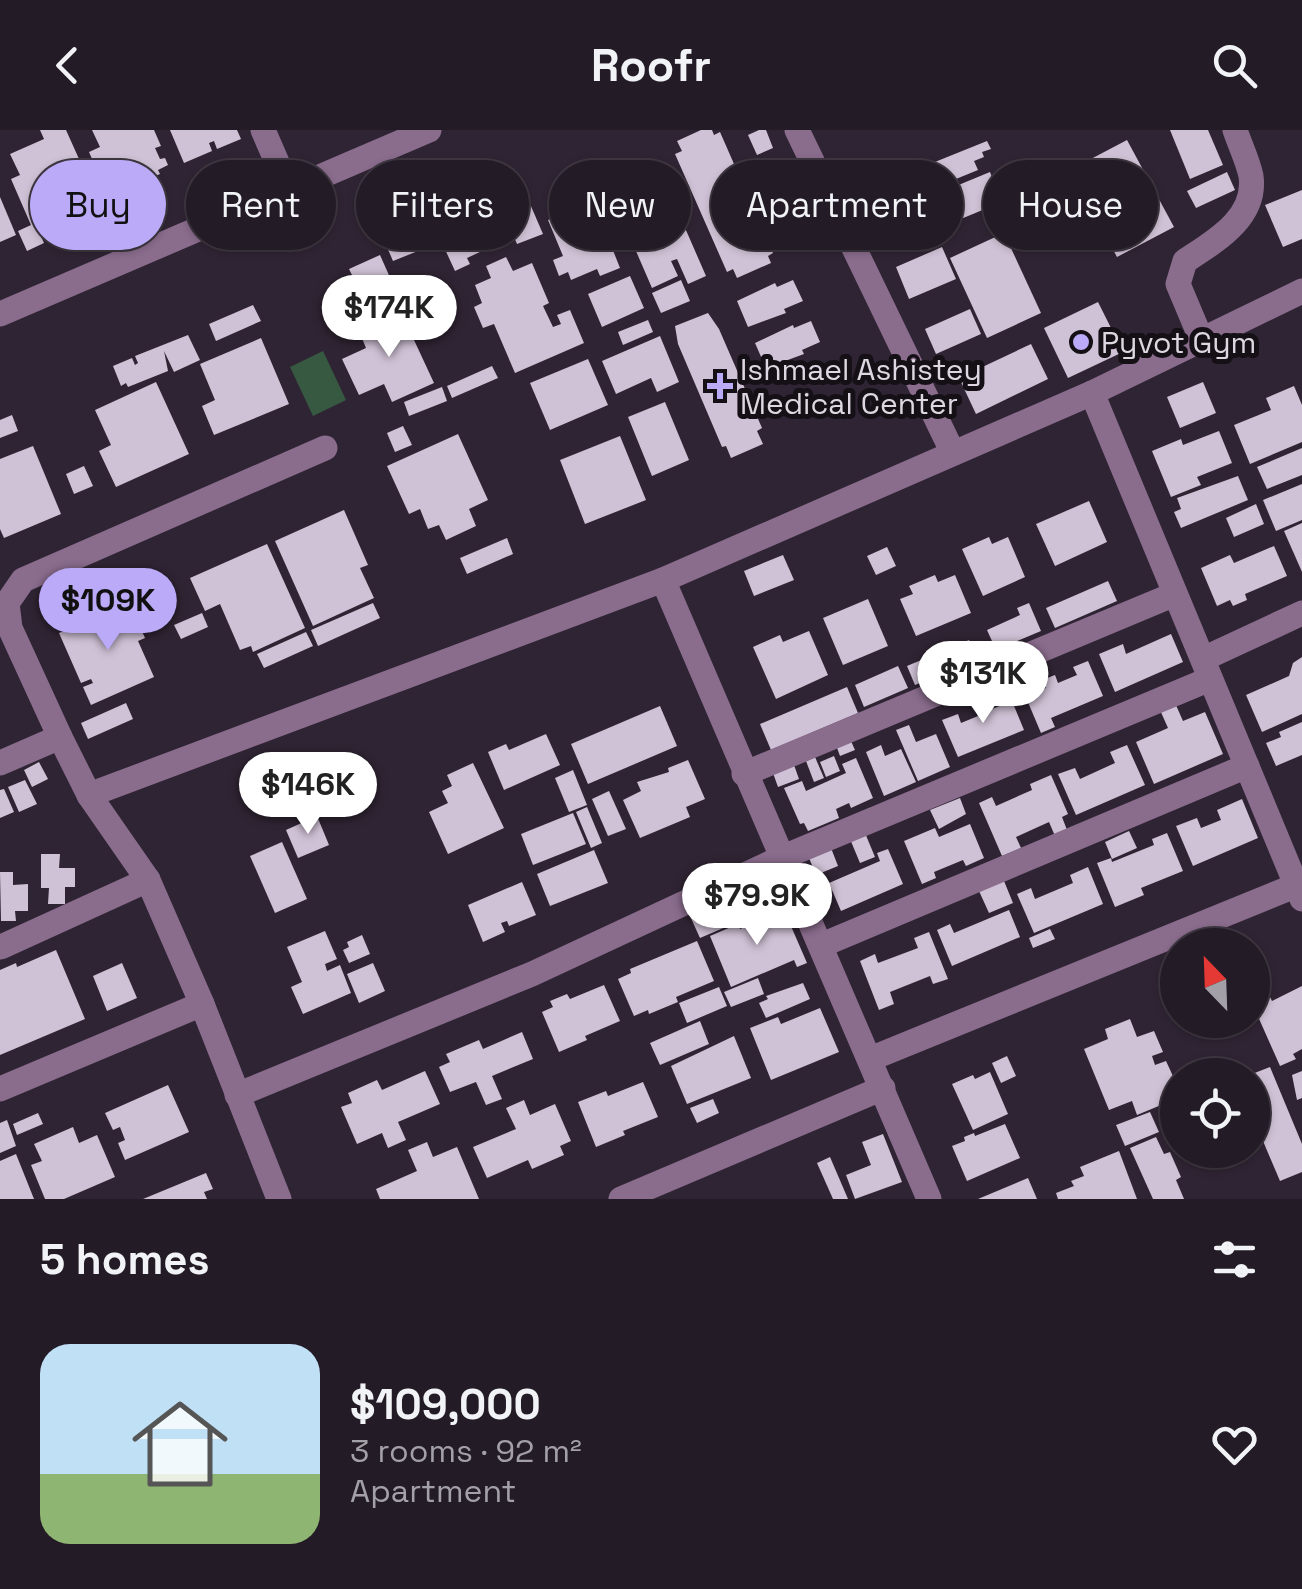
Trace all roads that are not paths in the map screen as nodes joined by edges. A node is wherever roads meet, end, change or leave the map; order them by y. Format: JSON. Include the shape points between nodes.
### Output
{"nodes":[{"id":1,"x":263,"y":130,"type":"edge"},
{"id":2,"x":429,"y":130,"type":"edge"},
{"id":3,"x":797,"y":130,"type":"edge"},
{"id":4,"x":1235,"y":130,"type":"edge"},
{"id":5,"x":276,"y":160,"type":"edge"},
{"id":6,"x":336,"y":170,"type":"edge"},
{"id":7,"x":186,"y":234,"type":"edge"},
{"id":8,"x":1300,"y":296,"type":"edge"},
{"id":9,"x":0,"y":314,"type":"edge"},
{"id":10,"x":1202,"y":340,"type":"junction"},
{"id":11,"x":1092,"y":394,"type":"junction"},
{"id":12,"x":325,"y":448,"type":"dead end"},
{"id":13,"x":952,"y":453,"type":"junction"},
{"id":14,"x":663,"y":580,"type":"junction"},
{"id":15,"x":1175,"y":594,"type":"junction"},
{"id":16,"x":1302,"y":613,"type":"edge"},
{"id":17,"x":1206,"y":669,"type":"junction"},
{"id":18,"x":60,"y":737,"type":"junction"},
{"id":19,"x":0,"y":763,"type":"edge"},
{"id":20,"x":1248,"y":766,"type":"junction"},
{"id":21,"x":744,"y":774,"type":"junction"},
{"id":22,"x":90,"y":795,"type":"junction"},
{"id":23,"x":781,"y":858,"type":"junction"},
{"id":24,"x":148,"y":880,"type":"junction"},
{"id":25,"x":1300,"y":889,"type":"edge"},
{"id":26,"x":822,"y":946,"type":"junction"},
{"id":27,"x":1,"y":947,"type":"edge"},
{"id":28,"x":202,"y":1004,"type":"junction"},
{"id":29,"x":870,"y":1060,"type":"junction"},
{"id":30,"x":884,"y":1088,"type":"junction"},
{"id":31,"x":0,"y":1090,"type":"edge"},
{"id":32,"x":237,"y":1096,"type":"junction"},
{"id":33,"x":279,"y":1199,"type":"edge"},
{"id":34,"x":620,"y":1199,"type":"edge"},
{"id":35,"x":930,"y":1199,"type":"edge"}],
"edges":[{"from":1,"to":5,"type":"street"},
{"from":2,"to":6,"type":"street"},
{"from":3,"to":13,"type":"street"},
{"from":4,"to":10,"type":"street","via":[[1251,178],[1248,198],[1240,219],[1185,261],[1178,284]]},
{"from":7,"to":9,"type":"street"},
{"from":8,"to":10,"type":"street"},
{"from":10,"to":11,"type":"street"},
{"from":11,"to":13,"type":"street"},
{"from":11,"to":15,"type":"street"},
{"from":12,"to":18,"type":"street","via":[[23,580],[7,602],[10,628]]},
{"from":13,"to":14,"type":"street"},
{"from":14,"to":21,"type":"street"},
{"from":14,"to":22,"type":"street"},
{"from":15,"to":17,"type":"street"},
{"from":15,"to":21,"type":"street"},
{"from":16,"to":17,"type":"street"},
{"from":17,"to":20,"type":"street"},
{"from":17,"to":23,"type":"street"},
{"from":18,"to":19,"type":"street"},
{"from":18,"to":22,"type":"street"},
{"from":20,"to":25,"type":"street"},
{"from":20,"to":26,"type":"street"},
{"from":21,"to":23,"type":"street"},
{"from":22,"to":24,"type":"street"},
{"from":23,"to":26,"type":"street"},
{"from":23,"to":32,"type":"street","via":[[532,974]]},
{"from":24,"to":27,"type":"street"},
{"from":24,"to":28,"type":"street"},
{"from":25,"to":29,"type":"street"},
{"from":26,"to":29,"type":"street"},
{"from":28,"to":31,"type":"street"},
{"from":28,"to":32,"type":"street"},
{"from":29,"to":30,"type":"street"},
{"from":30,"to":34,"type":"street"},
{"from":30,"to":35,"type":"street"},
{"from":32,"to":33,"type":"street"}]}
